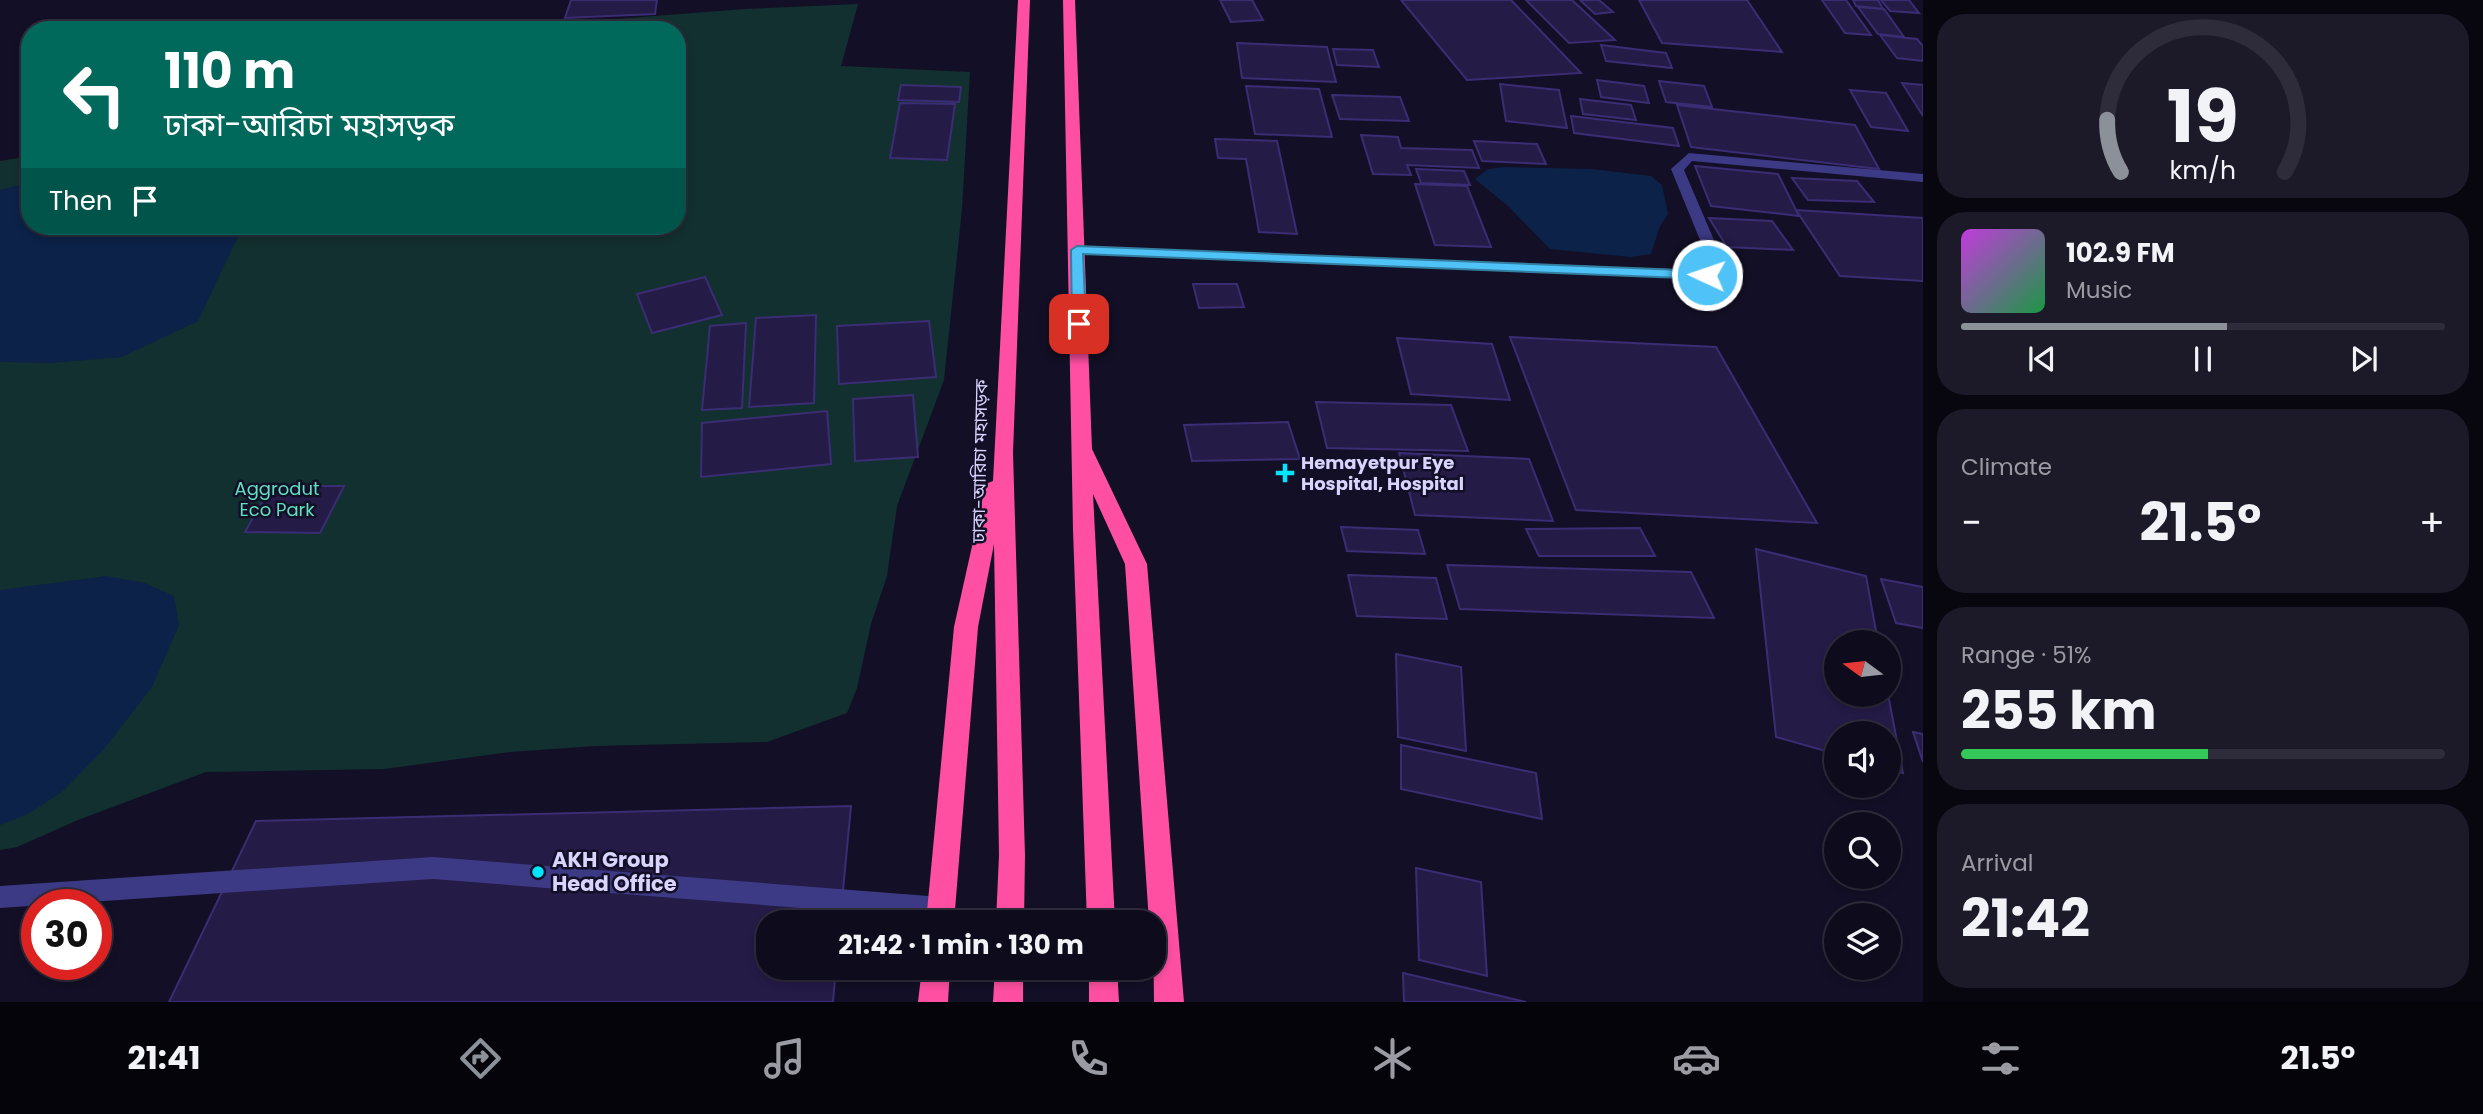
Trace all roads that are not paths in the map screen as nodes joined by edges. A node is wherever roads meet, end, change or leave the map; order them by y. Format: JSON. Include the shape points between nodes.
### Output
{"nodes":[{"id":1,"x":1024,"y":0,"type":"edge"},
{"id":2,"x":1069,"y":0,"type":"edge"},
{"id":3,"x":1923,"y":178,"type":"edge"},
{"id":4,"x":1077,"y":250,"type":"junction"},
{"id":5,"x":1082,"y":447,"type":"junction"},
{"id":6,"x":1003,"y":453,"type":"junction"},
{"id":7,"x":0,"y":897,"type":"edge"},
{"id":8,"x":887,"y":910,"type":"edge"},
{"id":9,"x":941,"y":910,"type":"edge"},
{"id":10,"x":1010,"y":910,"type":"edge"},
{"id":11,"x":1101,"y":910,"type":"edge"},
{"id":12,"x":935,"y":980,"type":"edge"},
{"id":13,"x":1009,"y":980,"type":"edge"},
{"id":14,"x":1103,"y":980,"type":"edge"},
{"id":15,"x":933,"y":1002,"type":"edge"},
{"id":16,"x":1008,"y":1002,"type":"edge"},
{"id":17,"x":1104,"y":1002,"type":"edge"},
{"id":18,"x":1169,"y":1002,"type":"edge"}],
"edges":[{"from":1,"to":6,"type":"highway","name":"ঢাকা-আরিচা মহাসড়ক"},
{"from":2,"to":4,"type":"highway"},
{"from":3,"to":4,"type":"street","via":[[1689,157],[1677,169],[1707,240],[1707,275]]},
{"from":4,"to":5,"type":"highway"},
{"from":5,"to":11,"type":"highway"},
{"from":5,"to":18,"type":"highway","via":[[1136,564]]},
{"from":6,"to":9,"type":"highway","via":[[966,628]]},
{"from":6,"to":10,"type":"highway","name":"ঢাকা-আরিচা মহাসড়ক"},
{"from":7,"to":8,"type":"street","via":[[433,868]]},
{"from":12,"to":15,"type":"highway"},
{"from":13,"to":16,"type":"highway"},
{"from":14,"to":17,"type":"highway"}]}
